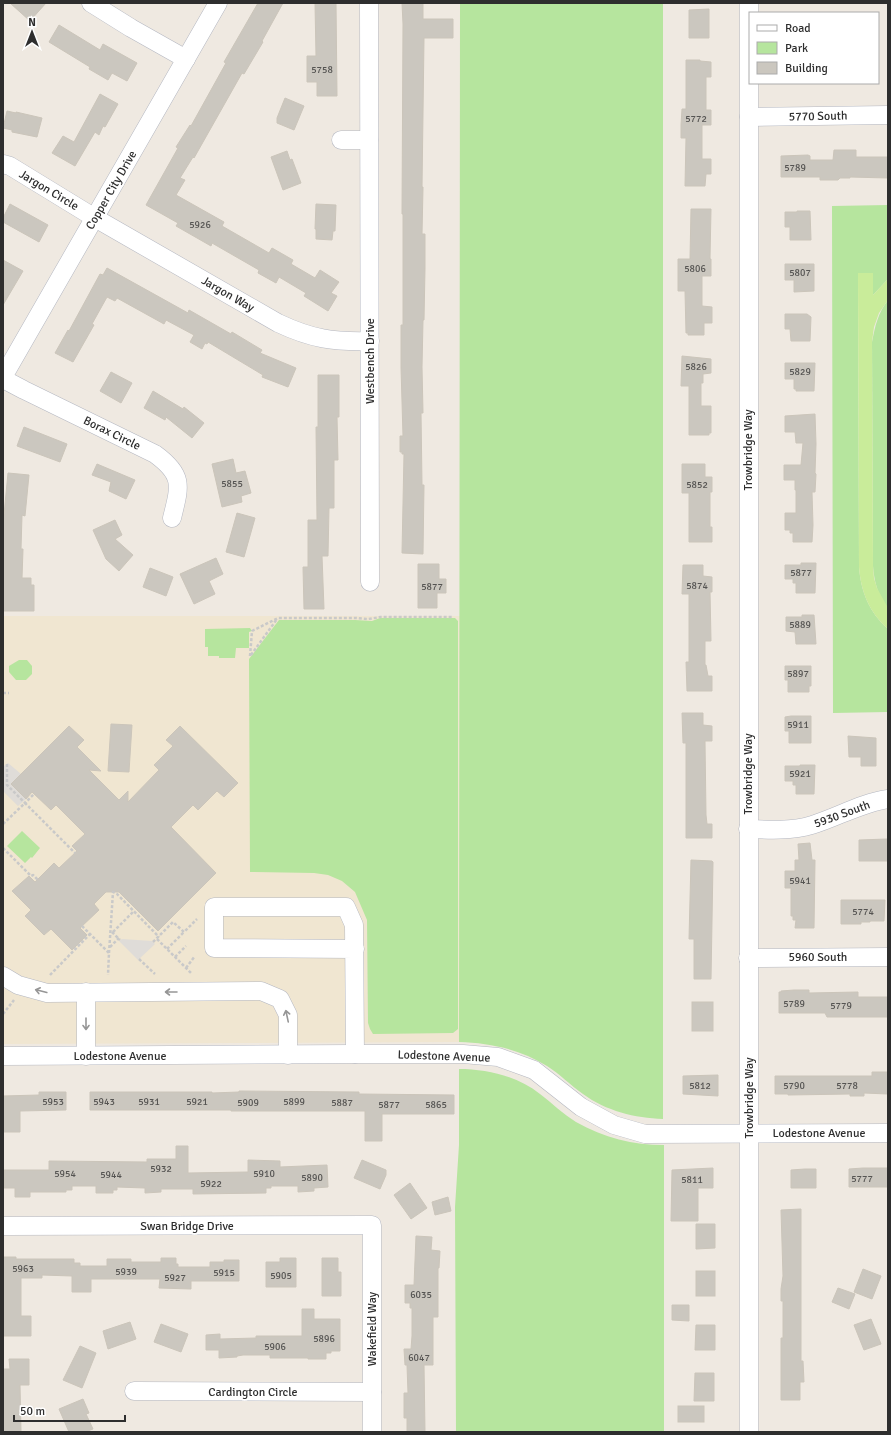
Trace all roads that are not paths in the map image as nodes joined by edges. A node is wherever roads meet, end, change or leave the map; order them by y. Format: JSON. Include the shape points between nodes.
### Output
{"nodes":[{"id":1,"x":91,"y":3,"type":"edge"},
{"id":2,"x":218,"y":3,"type":"edge"},
{"id":3,"x":369,"y":3,"type":"edge"},
{"id":4,"x":749,"y":3,"type":"edge"},
{"id":5,"x":186,"y":59,"type":"junction"},
{"id":6,"x":888,"y":115,"type":"edge"},
{"id":7,"x":749,"y":117,"type":"junction"},
{"id":8,"x":341,"y":140,"type":"dead end"},
{"id":9,"x":369,"y":140,"type":"junction"},
{"id":10,"x":3,"y":164,"type":"edge"},
{"id":11,"x":95,"y":218,"type":"junction"},
{"id":12,"x":370,"y":341,"type":"junction"},
{"id":13,"x":3,"y":378,"type":"edge"},
{"id":14,"x":172,"y":518,"type":"dead end"},
{"id":15,"x":370,"y":582,"type":"dead end"},
{"id":16,"x":888,"y":798,"type":"edge"},
{"id":17,"x":748,"y":830,"type":"junction"},
{"id":18,"x":355,"y":949,"type":"junction"},
{"id":19,"x":888,"y":957,"type":"edge"},
{"id":20,"x":748,"y":958,"type":"junction"},
{"id":21,"x":3,"y":976,"type":"edge"},
{"id":22,"x":86,"y":992,"type":"junction"},
{"id":23,"x":355,"y":1054,"type":"junction"},
{"id":24,"x":288,"y":1055,"type":"junction"},
{"id":25,"x":3,"y":1056,"type":"edge"},
{"id":26,"x":86,"y":1056,"type":"junction"},
{"id":27,"x":749,"y":1133,"type":"junction"},
{"id":28,"x":888,"y":1133,"type":"edge"},
{"id":29,"x":372,"y":1225,"type":"joint"},
{"id":30,"x":3,"y":1226,"type":"edge"},
{"id":31,"x":134,"y":1391,"type":"dead end"},
{"id":32,"x":372,"y":1392,"type":"junction"},
{"id":33,"x":372,"y":1432,"type":"edge"},
{"id":34,"x":749,"y":1432,"type":"edge"}],
"edges":[{"from":1,"to":5,"type":"street"},
{"from":2,"to":5,"type":"street","name":"Copper City Drive"},
{"from":3,"to":9,"type":"street","name":"Westbench Drive"},
{"from":4,"to":7,"type":"street","name":"Trowbridge Way"},
{"from":5,"to":11,"type":"street","name":"Copper City Drive"},
{"from":6,"to":7,"type":"street","name":"5770 South"},
{"from":7,"to":17,"type":"street","name":"Trowbridge Way"},
{"from":8,"to":9,"type":"street"},
{"from":9,"to":12,"type":"street","name":"Westbench Drive"},
{"from":10,"to":11,"type":"street","name":"Jargon Circle"},
{"from":11,"to":12,"type":"street","name":"Jargon Way","via":[[296,331],[329,340]]},
{"from":11,"to":13,"type":"street","name":"Copper City Drive"},
{"from":12,"to":15,"type":"street","name":"Westbench Drive"},
{"from":13,"to":14,"type":"street","name":"Borax Circle","via":[[155,454],[166,462],[174,472],[178,486]]},
{"from":16,"to":17,"type":"street","name":"5930 South","via":[[812,826]]},
{"from":17,"to":20,"type":"street","name":"Trowbridge Way"},
{"from":18,"to":18,"type":"street","via":[[354,925],[346,907],[214,907],[214,948]]},
{"from":18,"to":23,"type":"street"},
{"from":19,"to":20,"type":"street","name":"5960 South"},
{"from":20,"to":27,"type":"street","name":"Trowbridge Way"},
{"from":22,"to":21,"type":"street","one_way":true,"via":[[47,992],[18,985]]},
{"from":24,"to":22,"type":"street","one_way":true,"via":[[288,1015],[280,999],[261,991]]},
{"from":22,"to":26,"type":"street","one_way":true},
{"from":23,"to":24,"type":"street","name":"Lodestone Avenue"},
{"from":23,"to":27,"type":"street","name":"Lodestone Avenue","via":[[463,1054],[498,1057],[534,1070],[581,1107],[614,1125],[645,1134]]},
{"from":24,"to":26,"type":"street","name":"Lodestone Avenue"},
{"from":25,"to":26,"type":"street","name":"Lodestone Avenue"},
{"from":27,"to":28,"type":"street","name":"Lodestone Avenue"},
{"from":27,"to":34,"type":"street","name":"Trowbridge Way"},
{"from":29,"to":30,"type":"street","name":"Swan Bridge Drive"},
{"from":29,"to":32,"type":"street","name":"Wakefield Way"},
{"from":31,"to":32,"type":"street","name":"Cardington Circle"},
{"from":32,"to":33,"type":"street","name":"Wakefield Way"}]}
